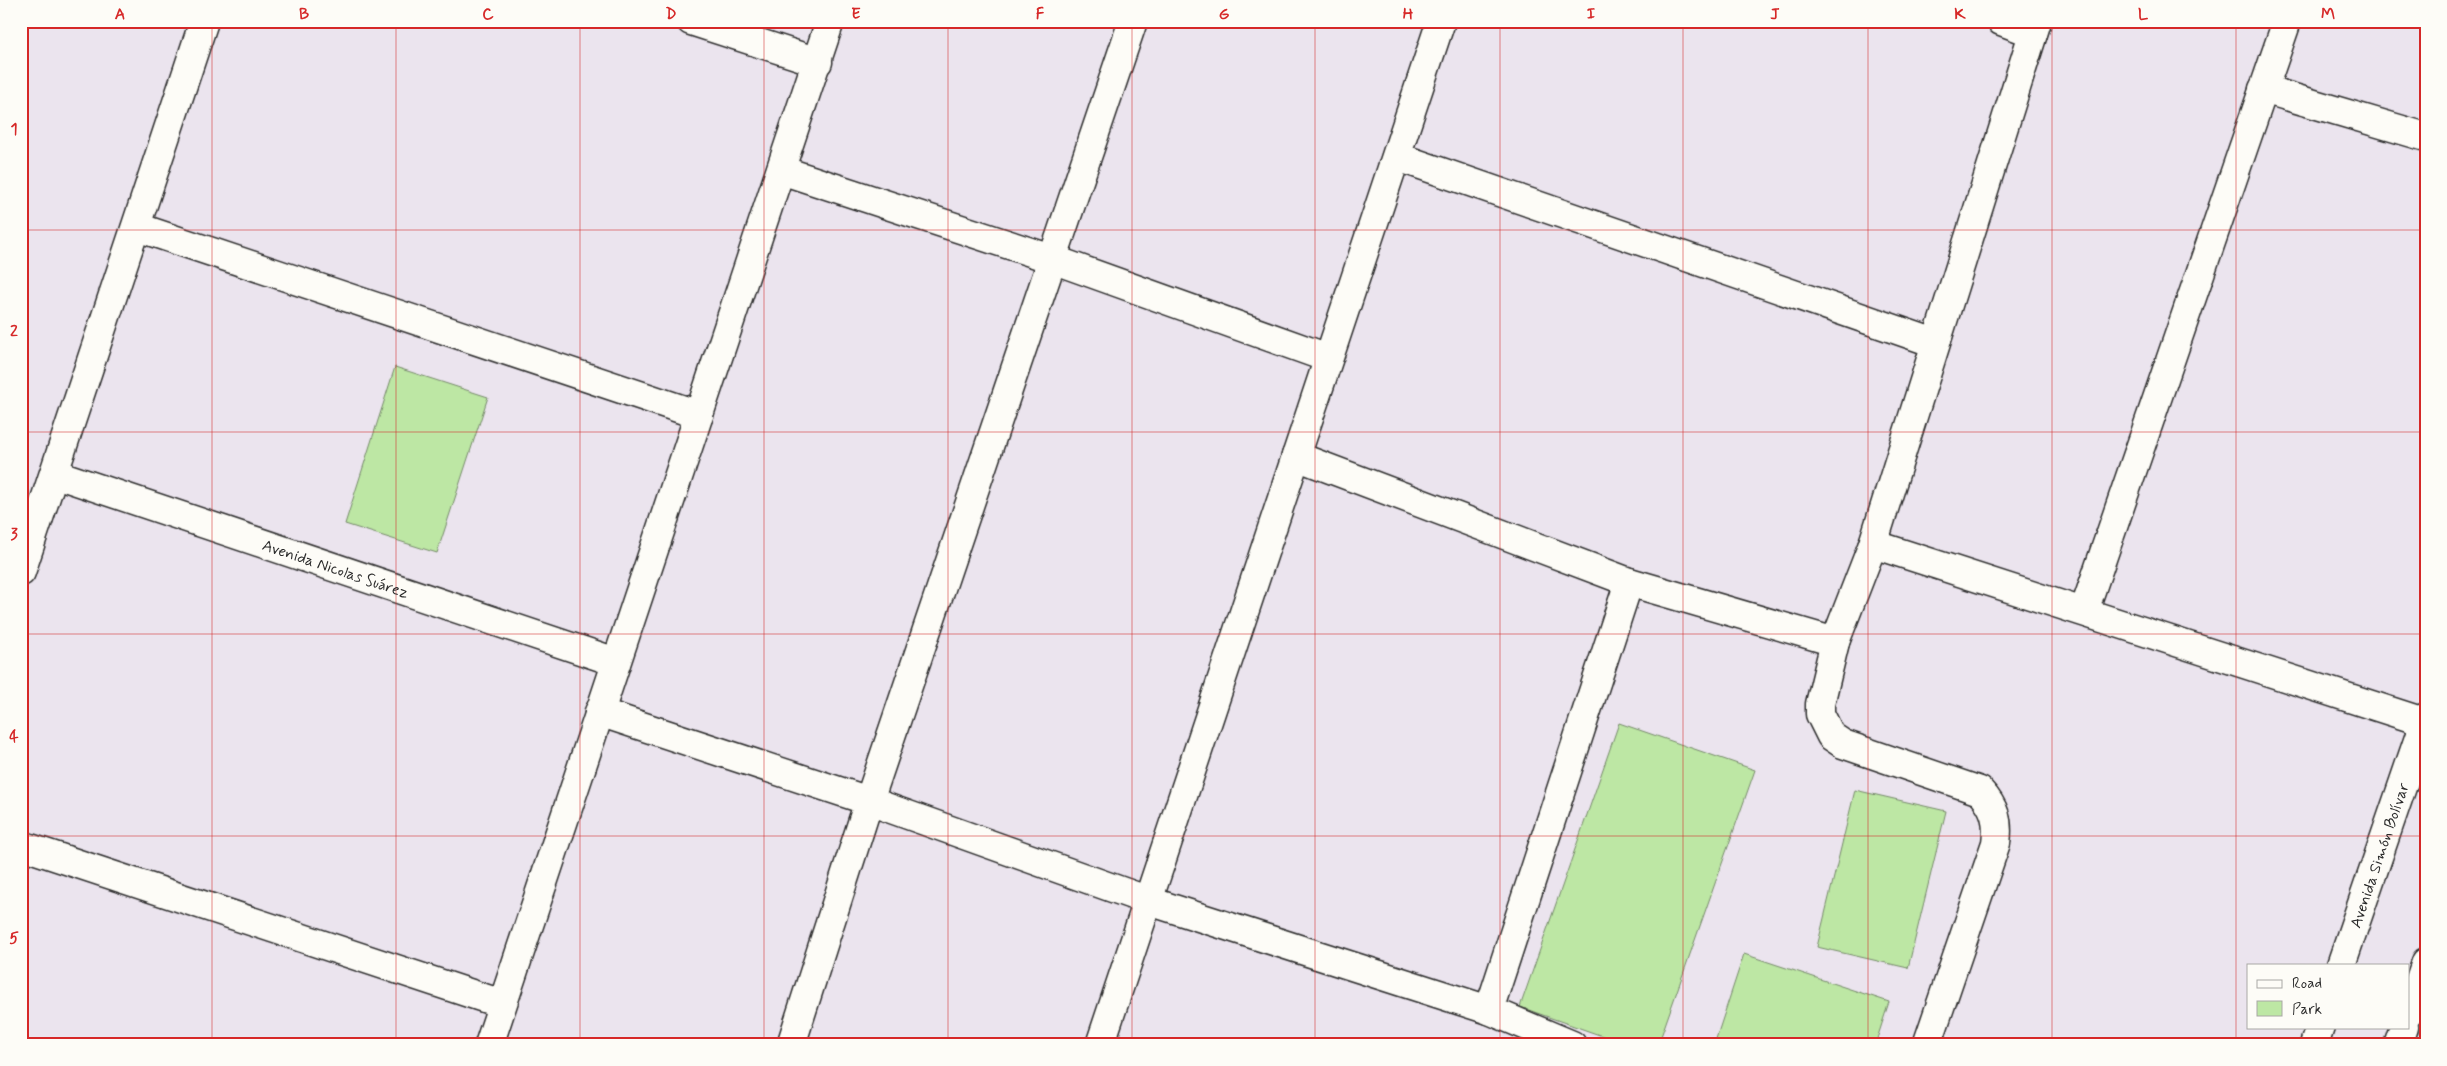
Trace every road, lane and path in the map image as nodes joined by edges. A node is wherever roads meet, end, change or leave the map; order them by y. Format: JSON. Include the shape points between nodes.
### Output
{"nodes":[{"id":1,"x":204,"y":21,"type":"edge"},
{"id":2,"x":691,"y":21,"type":"edge"},
{"id":3,"x":830,"y":21,"type":"edge"},
{"id":4,"x":1133,"y":21,"type":"edge"},
{"id":5,"x":1441,"y":21,"type":"edge"},
{"id":6,"x":2001,"y":21,"type":"edge"},
{"id":7,"x":2287,"y":21,"type":"edge"},
{"id":8,"x":2035,"y":27,"type":"edge"},
{"id":9,"x":818,"y":62,"type":"junction"},
{"id":10,"x":2263,"y":89,"type":"junction"},
{"id":11,"x":2426,"y":137,"type":"edge"},
{"id":12,"x":1398,"y":157,"type":"junction"},
{"id":13,"x":781,"y":170,"type":"junction"},
{"id":14,"x":137,"y":227,"type":"junction"},
{"id":15,"x":1052,"y":259,"type":"junction"},
{"id":16,"x":1935,"y":343,"type":"junction"},
{"id":17,"x":1328,"y":358,"type":"junction"},
{"id":18,"x":699,"y":415,"type":"junction"},
{"id":19,"x":1296,"y":456,"type":"junction"},
{"id":20,"x":56,"y":474,"type":"junction"},
{"id":21,"x":1873,"y":544,"type":"junction"},
{"id":22,"x":23,"y":563,"type":"edge"},
{"id":23,"x":1629,"y":582,"type":"junction"},
{"id":24,"x":2084,"y":611,"type":"junction"},
{"id":25,"x":1835,"y":642,"type":"junction"},
{"id":26,"x":616,"y":662,"type":"junction"},
{"id":27,"x":599,"y":712,"type":"junction"},
{"id":28,"x":2425,"y":720,"type":"edge"},
{"id":29,"x":869,"y":801,"type":"junction"},
{"id":30,"x":21,"y":845,"type":"edge"},
{"id":31,"x":1149,"y":901,"type":"junction"},
{"id":32,"x":2426,"y":962,"type":"edge"},
{"id":33,"x":2341,"y":964,"type":"edge"},
{"id":34,"x":502,"y":1004,"type":"junction"},
{"id":35,"x":2410,"y":1008,"type":"edge"},
{"id":36,"x":1488,"y":1010,"type":"junction"},
{"id":37,"x":2320,"y":1028,"type":"edge"},
{"id":38,"x":2404,"y":1028,"type":"edge"},
{"id":39,"x":489,"y":1045,"type":"edge"},
{"id":40,"x":791,"y":1045,"type":"edge"},
{"id":41,"x":1100,"y":1045,"type":"edge"},
{"id":42,"x":1572,"y":1045,"type":"edge"},
{"id":43,"x":1927,"y":1045,"type":"edge"},
{"id":44,"x":2314,"y":1045,"type":"edge"},
{"id":45,"x":2398,"y":1045,"type":"edge"}],
"edges":[{"from":1,"to":14,"type":"street"},
{"from":2,"to":9,"type":"street"},
{"from":3,"to":9,"type":"street"},
{"from":4,"to":15,"type":"street"},
{"from":5,"to":12,"type":"street"},
{"from":6,"to":8,"type":"street"},
{"from":7,"to":10,"type":"street"},
{"from":8,"to":16,"type":"street"},
{"from":9,"to":13,"type":"street"},
{"from":10,"to":11,"type":"street"},
{"from":10,"to":24,"type":"street"},
{"from":12,"to":16,"type":"street"},
{"from":12,"to":17,"type":"street"},
{"from":13,"to":15,"type":"street"},
{"from":13,"to":18,"type":"street"},
{"from":14,"to":18,"type":"street"},
{"from":14,"to":20,"type":"street"},
{"from":15,"to":17,"type":"street"},
{"from":15,"to":29,"type":"street"},
{"from":16,"to":21,"type":"street"},
{"from":17,"to":19,"type":"street"},
{"from":18,"to":26,"type":"street"},
{"from":19,"to":23,"type":"street"},
{"from":19,"to":31,"type":"street"},
{"from":20,"to":22,"type":"street"},
{"from":20,"to":26,"type":"street","name":"Avenida Nicolas Suárez"},
{"from":21,"to":24,"type":"street"},
{"from":21,"to":25,"type":"street"},
{"from":23,"to":25,"type":"street"},
{"from":23,"to":36,"type":"street"},
{"from":24,"to":28,"type":"street"},
{"from":25,"to":43,"type":"street","via":[[1820,704],[1823,724],[1831,736],[1843,744],[1980,791],[1996,814],[1996,843]]},
{"from":26,"to":27,"type":"street"},
{"from":27,"to":29,"type":"street"},
{"from":27,"to":34,"type":"street"},
{"from":28,"to":33,"type":"street","name":"Avenida Simón Bolívar"},
{"from":29,"to":31,"type":"street"},
{"from":29,"to":40,"type":"street"},
{"from":30,"to":34,"type":"street"},
{"from":31,"to":36,"type":"street"},
{"from":31,"to":41,"type":"street"},
{"from":32,"to":35,"type":"street"},
{"from":34,"to":39,"type":"street"},
{"from":36,"to":42,"type":"street"},
{"from":37,"to":44,"type":"street"},
{"from":38,"to":45,"type":"street"}]}
